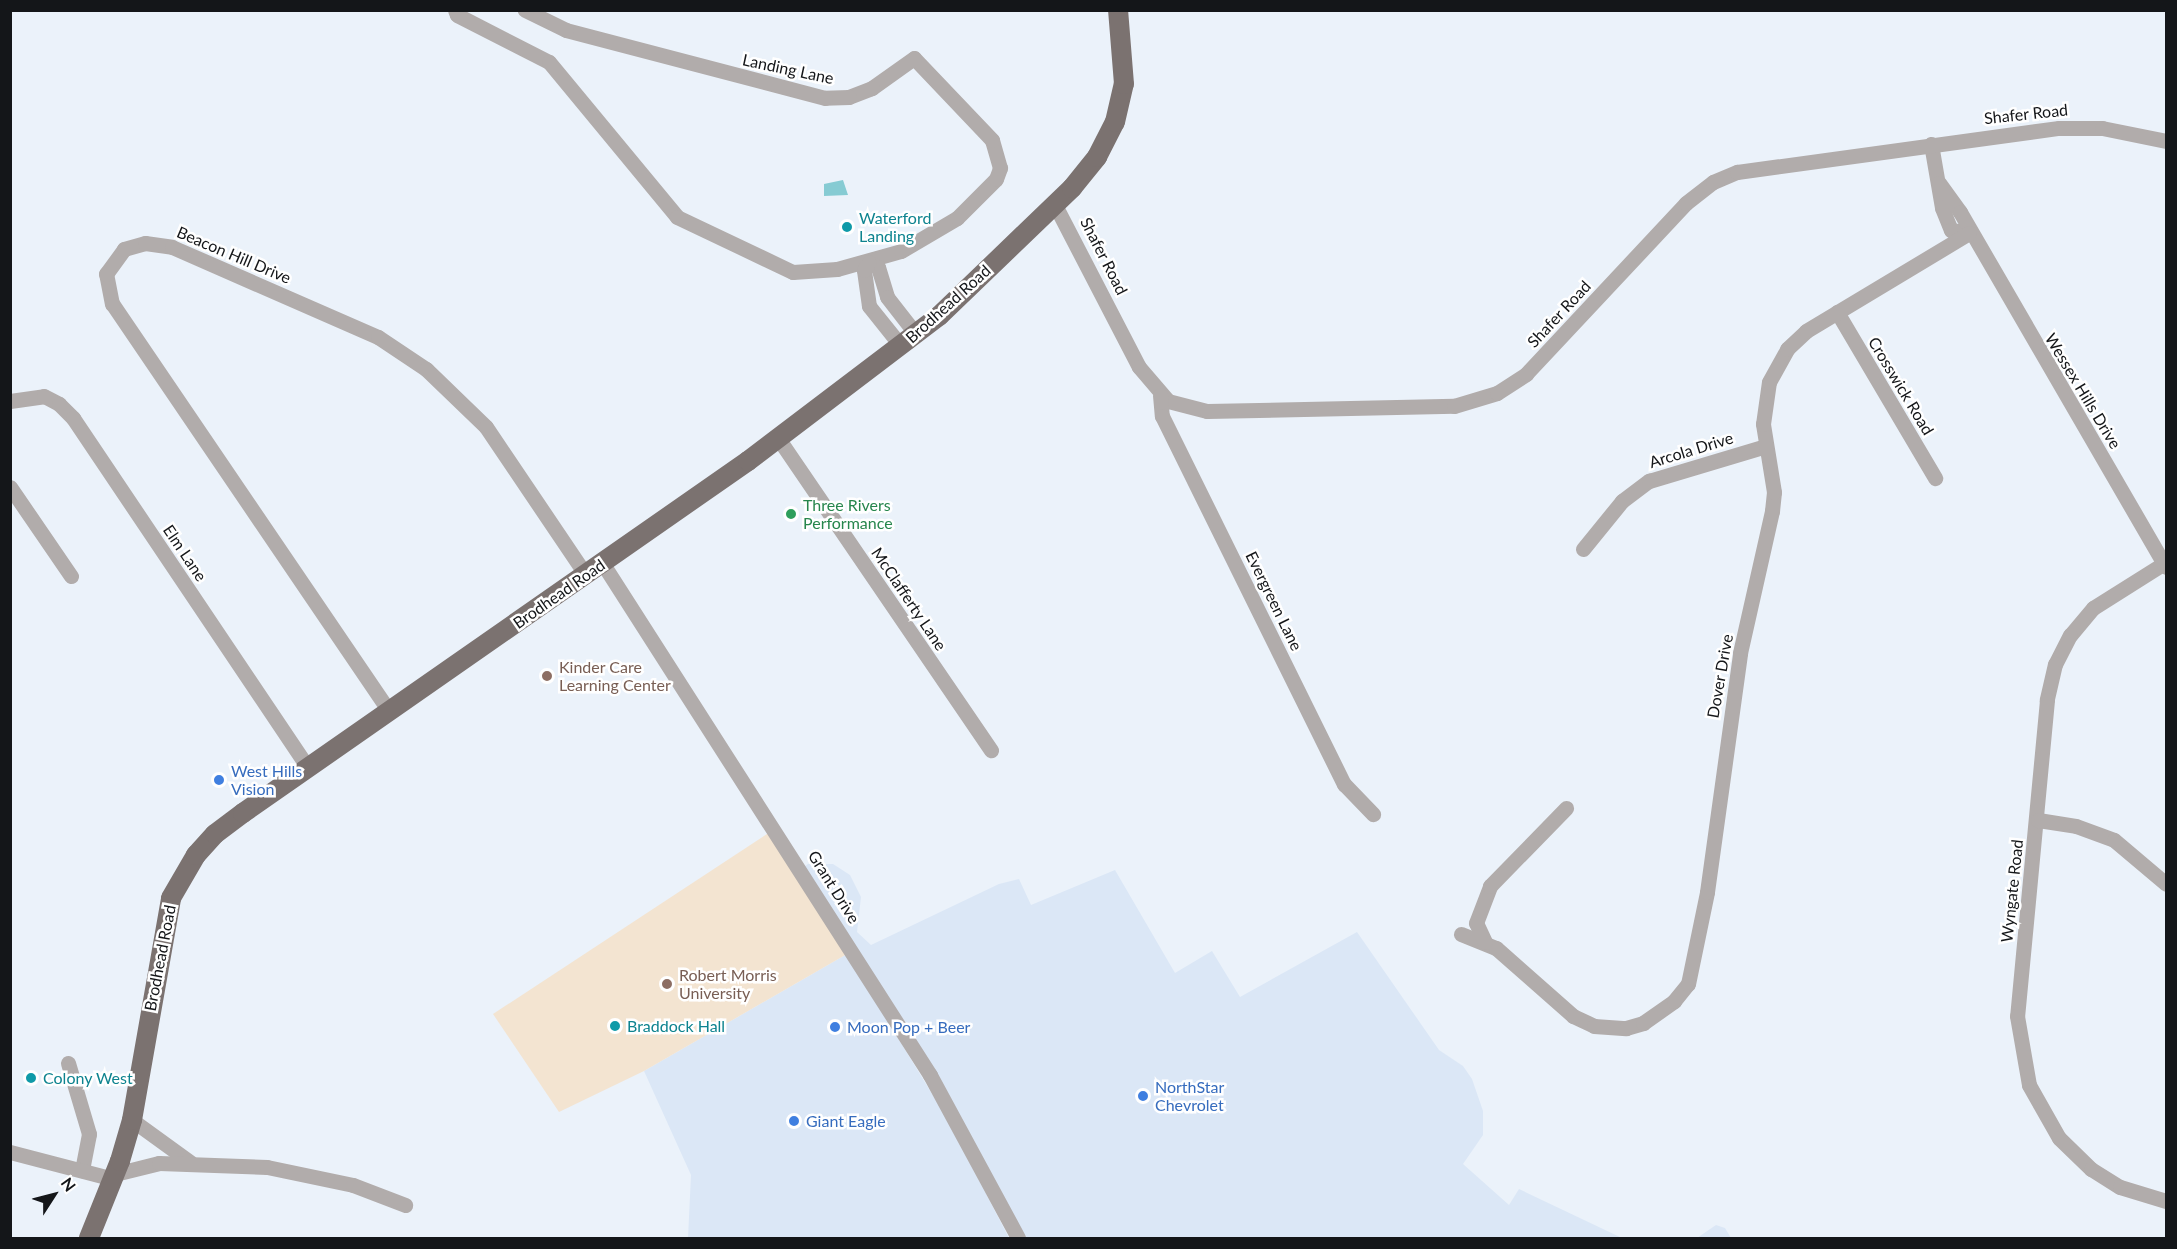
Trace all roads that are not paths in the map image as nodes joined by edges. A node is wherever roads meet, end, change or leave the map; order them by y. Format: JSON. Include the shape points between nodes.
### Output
{"nodes":[{"id":1,"x":455,"y":10,"type":"edge"},
{"id":2,"x":525,"y":10,"type":"edge"},
{"id":3,"x":1118,"y":10,"type":"edge"},
{"id":4,"x":2166,"y":141,"type":"edge"},
{"id":5,"x":1931,"y":144,"type":"junction"},
{"id":6,"x":1940,"y":183,"type":"junction"},
{"id":7,"x":1055,"y":205,"type":"junction"},
{"id":8,"x":1951,"y":230,"type":"junction"},
{"id":9,"x":1970,"y":233,"type":"junction"},
{"id":10,"x":1948,"y":246,"type":"junction"},
{"id":11,"x":869,"y":262,"type":"junction"},
{"id":12,"x":1837,"y":312,"type":"junction"},
{"id":13,"x":909,"y":341,"type":"junction"},
{"id":14,"x":1160,"y":395,"type":"junction"},
{"id":15,"x":10,"y":401,"type":"edge"},
{"id":16,"x":778,"y":438,"type":"junction"},
{"id":17,"x":1766,"y":446,"type":"junction"},
{"id":18,"x":1935,"y":478,"type":"dead end"},
{"id":19,"x":10,"y":487,"type":"edge"},
{"id":20,"x":1583,"y":549,"type":"dead end"},
{"id":21,"x":603,"y":564,"type":"junction"},
{"id":22,"x":2166,"y":564,"type":"edge"},
{"id":23,"x":586,"y":575,"type":"junction"},
{"id":24,"x":71,"y":576,"type":"dead end"},
{"id":25,"x":388,"y":711,"type":"junction"},
{"id":26,"x":991,"y":750,"type":"dead end"},
{"id":27,"x":308,"y":768,"type":"junction"},
{"id":28,"x":1566,"y":808,"type":"dead end"},
{"id":29,"x":1373,"y":814,"type":"dead end"},
{"id":30,"x":2038,"y":820,"type":"junction"},
{"id":31,"x":2166,"y":884,"type":"edge"},
{"id":32,"x":1461,"y":934,"type":"dead end"},
{"id":33,"x":1485,"y":942,"type":"junction"},
{"id":34,"x":68,"y":1063,"type":"dead end"},
{"id":35,"x":132,"y":1120,"type":"junction"},
{"id":36,"x":10,"y":1136,"type":"edge"},
{"id":37,"x":11,"y":1152,"type":"edge"},
{"id":38,"x":190,"y":1162,"type":"junction"},
{"id":39,"x":82,"y":1170,"type":"junction"},
{"id":40,"x":115,"y":1176,"type":"junction"},
{"id":41,"x":2166,"y":1201,"type":"edge"},
{"id":42,"x":405,"y":1205,"type":"dead end"},
{"id":43,"x":89,"y":1239,"type":"edge"},
{"id":44,"x":1018,"y":1239,"type":"edge"}],
"edges":[{"from":1,"to":11,"type":"street","name":"Landing Lane","via":[[549,62],[677,217],[793,272]]},
{"from":2,"to":11,"type":"street","name":"Landing Lane","via":[[566,30],[825,98],[849,97],[872,88],[914,58],[992,140],[1000,168],[996,179],[974,203],[938,231]]},
{"from":3,"to":7,"type":"main road","name":"Brodhead Road","via":[[1125,64],[1115,122],[1092,165]]},
{"from":4,"to":5,"type":"street","name":"Shafer Road","via":[[2102,128],[2074,127]]},
{"from":5,"to":6,"type":"street","name":"Wessex Hills Drive"},
{"from":5,"to":14,"type":"street","name":"Shafer Road","via":[[1761,167],[1713,182],[1677,212],[1534,367],[1507,387],[1475,401],[1416,408],[1207,411],[1179,406]]},
{"from":6,"to":8,"type":"street","name":"Wessex Hills Drive"},
{"from":6,"to":9,"type":"street","name":"Wessex Hills Drive"},
{"from":7,"to":13,"type":"main road","name":"Brodhead Road"},
{"from":7,"to":14,"type":"street","name":"Shafer Road","via":[[1139,367]]},
{"from":8,"to":9,"type":"street"},
{"from":8,"to":10,"type":"street"},
{"from":9,"to":10,"type":"street","name":"Dover Drive"},
{"from":9,"to":22,"type":"street","name":"Wessex Hills Drive"},
{"from":10,"to":12,"type":"street","name":"Dover Drive"},
{"from":11,"to":13,"type":"street","via":[[878,267],[887,297],[912,329]]},
{"from":12,"to":17,"type":"street","name":"Dover Drive","via":[[1797,339],[1774,370],[1763,408]]},
{"from":12,"to":18,"type":"street","name":"Crosswick Road"},
{"from":13,"to":16,"type":"main road","name":"Brodhead Road"},
{"from":14,"to":29,"type":"street","name":"Evergreen Lane","via":[[1162,416],[1344,784]]},
{"from":15,"to":27,"type":"street","name":"Elm Lane","via":[[44,396],[73,418]]},
{"from":16,"to":21,"type":"main road","name":"Brodhead Road"},
{"from":16,"to":26,"type":"street","name":"McClafferty Lane"},
{"from":17,"to":20,"type":"street","name":"Arcola Drive","via":[[1649,481],[1622,501]]},
{"from":17,"to":33,"type":"street","name":"Dover Drive","via":[[1774,492],[1772,511],[1740,653],[1707,892],[1688,984],[1674,1001],[1643,1023],[1626,1029],[1594,1026],[1573,1016]]},
{"from":19,"to":24,"type":"street"},
{"from":21,"to":23,"type":"main road","name":"Brodhead Road"},
{"from":21,"to":44,"type":"street","name":"Grant Drive","via":[[930,1075]]},
{"from":22,"to":30,"type":"street","name":"Wyngate Road","via":[[2092,608],[2060,654],[2047,700]]},
{"from":23,"to":25,"type":"main road","name":"Brodhead Road"},
{"from":23,"to":25,"type":"street","name":"Beacon Hill Drive","via":[[486,427],[426,369],[378,337],[172,248],[145,243],[124,249],[106,274],[112,304]]},
{"from":25,"to":27,"type":"main road","name":"Brodhead Road"},
{"from":27,"to":35,"type":"main road","name":"Brodhead Road","via":[[215,834],[180,879],[164,930]]},
{"from":28,"to":33,"type":"street","via":[[1490,886],[1476,922]]},
{"from":30,"to":31,"type":"street","via":[[2076,826],[2114,840]]},
{"from":30,"to":41,"type":"street","name":"Wyngate Road","via":[[2017,1016],[2030,1085],[2059,1138],[2091,1169],[2121,1187]]},
{"from":32,"to":33,"type":"street"},
{"from":34,"to":39,"type":"street","via":[[89,1134]]},
{"from":35,"to":38,"type":"street"},
{"from":35,"to":40,"type":"main road","name":"Brodhead Road"},
{"from":36,"to":37,"type":"street"},
{"from":37,"to":39,"type":"street"},
{"from":38,"to":40,"type":"street","via":[[149,1164]]},
{"from":38,"to":42,"type":"street","via":[[308,1173],[368,1189]]},
{"from":39,"to":40,"type":"street"},
{"from":40,"to":43,"type":"main road","name":"Brodhead Road"}]}
